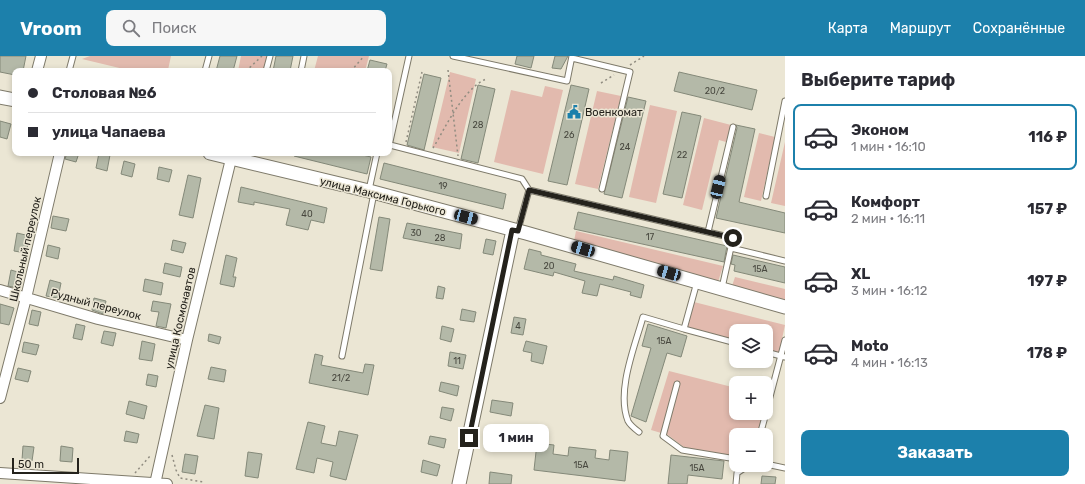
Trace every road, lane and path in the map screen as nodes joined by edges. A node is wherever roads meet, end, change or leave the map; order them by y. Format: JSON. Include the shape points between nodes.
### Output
{"nodes":[{"id":1,"x":41,"y":56,"type":"edge"},
{"id":2,"x":73,"y":56,"type":"edge"},
{"id":3,"x":209,"y":56,"type":"edge"},
{"id":4,"x":263,"y":56,"type":"edge"},
{"id":5,"x":270,"y":56,"type":"edge"},
{"id":6,"x":304,"y":56,"type":"edge"},
{"id":7,"x":364,"y":56,"type":"edge"},
{"id":8,"x":409,"y":56,"type":"edge"},
{"id":9,"x":452,"y":56,"type":"edge"},
{"id":10,"x":572,"y":57,"type":"edge"},
{"id":11,"x":38,"y":68,"type":"edge"},
{"id":12,"x":70,"y":68,"type":"edge"},
{"id":13,"x":206,"y":68,"type":"edge"},
{"id":14,"x":249,"y":68,"type":"edge"},
{"id":15,"x":267,"y":68,"type":"edge"},
{"id":16,"x":302,"y":68,"type":"edge"},
{"id":17,"x":354,"y":68,"type":"edge"},
{"id":18,"x":448,"y":70,"type":"dead end"},
{"id":19,"x":422,"y":72,"type":"dead end"},
{"id":20,"x":486,"y":80,"type":"dead end"},
{"id":21,"x":0,"y":97,"type":"edge"},
{"id":22,"x":12,"y":99,"type":"edge"},
{"id":23,"x":785,"y":101,"type":"edge"},
{"id":24,"x":453,"y":116,"type":"junction"},
{"id":25,"x":733,"y":127,"type":"dead end"},
{"id":26,"x":392,"y":136,"type":"edge"},
{"id":27,"x":392,"y":146,"type":"edge"},
{"id":28,"x":410,"y":150,"type":"junction"},
{"id":29,"x":429,"y":155,"type":"junction"},
{"id":30,"x":59,"y":156,"type":"edge"},
{"id":31,"x":229,"y":156,"type":"edge"},
{"id":32,"x":377,"y":156,"type":"edge"},
{"id":33,"x":459,"y":163,"type":"junction"},
{"id":34,"x":602,"y":189,"type":"dead end"},
{"id":35,"x":529,"y":190,"type":"junction"},
{"id":36,"x":371,"y":192,"type":"junction"},
{"id":37,"x":766,"y":196,"type":"dead end"},
{"id":38,"x":515,"y":230,"type":"junction"},
{"id":39,"x":708,"y":232,"type":"junction"},
{"id":40,"x":731,"y":248,"type":"junction"},
{"id":41,"x":785,"y":261,"type":"edge"},
{"id":42,"x":698,"y":281,"type":"junction"},
{"id":43,"x":722,"y":288,"type":"junction"},
{"id":44,"x":0,"y":290,"type":"edge"},
{"id":45,"x":26,"y":298,"type":"junction"},
{"id":46,"x":785,"y":307,"type":"edge"},
{"id":47,"x":684,"y":329,"type":"junction"},
{"id":48,"x":187,"y":340,"type":"junction"},
{"id":49,"x":785,"y":340,"type":"edge"},
{"id":50,"x":729,"y":341,"type":"edge"},
{"id":51,"x":773,"y":354,"type":"edge"},
{"id":52,"x":342,"y":356,"type":"dead end"},
{"id":53,"x":783,"y":356,"type":"edge"},
{"id":54,"x":677,"y":384,"type":"dead end"},
{"id":55,"x":773,"y":389,"type":"edge"},
{"id":56,"x":0,"y":398,"type":"edge"},
{"id":57,"x":638,"y":432,"type":"dead end"},
{"id":58,"x":163,"y":448,"type":"junction"},
{"id":59,"x":152,"y":453,"type":"dead end"},
{"id":60,"x":729,"y":458,"type":"edge"},
{"id":61,"x":773,"y":465,"type":"edge"},
{"id":62,"x":785,"y":468,"type":"edge"},
{"id":63,"x":0,"y":472,"type":"edge"},
{"id":64,"x":738,"y":472,"type":"edge"},
{"id":65,"x":126,"y":481,"type":"junction"},
{"id":66,"x":203,"y":482,"type":"dead end"},
{"id":67,"x":155,"y":483,"type":"edge"},
{"id":68,"x":167,"y":484,"type":"edge"},
{"id":69,"x":459,"y":484,"type":"edge"},
{"id":70,"x":736,"y":484,"type":"edge"}],
"edges":[{"from":1,"to":11,"type":"street"},
{"from":2,"to":12,"type":"lane"},
{"from":3,"to":13,"type":"lane"},
{"from":4,"to":14,"type":"path"},
{"from":5,"to":15,"type":"lane"},
{"from":6,"to":16,"type":"lane"},
{"from":7,"to":17,"type":"path"},
{"from":8,"to":26,"type":"lane"},
{"from":9,"to":10,"type":"lane","via":[[567,81]]},
{"from":10,"to":34,"type":"lane","via":[[630,72]]},
{"from":18,"to":24,"type":"path"},
{"from":19,"to":28,"type":"path","via":[[405,146]]},
{"from":20,"to":24,"type":"path","via":[[479,83],[463,99]]},
{"from":21,"to":22,"type":"street"},
{"from":23,"to":37,"type":"lane"},
{"from":24,"to":29,"type":"path"},
{"from":24,"to":33,"type":"path"},
{"from":25,"to":39,"type":"lane"},
{"from":27,"to":28,"type":"lane"},
{"from":28,"to":29,"type":"lane"},
{"from":29,"to":33,"type":"lane"},
{"from":30,"to":45,"type":"street","name":"Школьный переулок"},
{"from":31,"to":36,"type":"street","name":"улица Максима Горького"},
{"from":31,"to":48,"type":"street","name":"улица Космонавтов"},
{"from":32,"to":36,"type":"lane"},
{"from":33,"to":35,"type":"lane","via":[[522,179]]},
{"from":35,"to":38,"type":"lane"},
{"from":35,"to":39,"type":"lane"},
{"from":36,"to":38,"type":"street","name":"улица Максима Горького"},
{"from":36,"to":52,"type":"lane"},
{"from":38,"to":42,"type":"street","name":"улица Максима Горького"},
{"from":38,"to":69,"type":"street"},
{"from":39,"to":40,"type":"lane","via":[[733,238]]},
{"from":40,"to":41,"type":"lane"},
{"from":40,"to":43,"type":"lane"},
{"from":42,"to":43,"type":"street","name":"улица Максима Горького"},
{"from":42,"to":47,"type":"lane"},
{"from":43,"to":46,"type":"street","name":"улица Максима Горького"},
{"from":44,"to":45,"type":"street","name":"Рудный переулок"},
{"from":45,"to":48,"type":"street","name":"Рудный переулок","via":[[98,319]]},
{"from":45,"to":56,"type":"street","name":"Школьный переулок"},
{"from":47,"to":50,"type":"lane"},
{"from":47,"to":57,"type":"lane","via":[[643,317],[627,374],[624,400],[628,421]]},
{"from":48,"to":58,"type":"street","name":"улица Космонавтов"},
{"from":49,"to":53,"type":"lane"},
{"from":51,"to":53,"type":"lane"},
{"from":53,"to":55,"type":"lane"},
{"from":54,"to":60,"type":"lane","via":[[663,436],[682,450]]},
{"from":58,"to":66,"type":"path","via":[[169,450],[180,478]]},
{"from":58,"to":67,"type":"street","name":"улица Космонавтов"},
{"from":59,"to":65,"type":"path"},
{"from":61,"to":62,"type":"lane"},
{"from":63,"to":65,"type":"street"},
{"from":64,"to":70,"type":"lane"},
{"from":65,"to":67,"type":"street"},
{"from":67,"to":68,"type":"street"}]}
